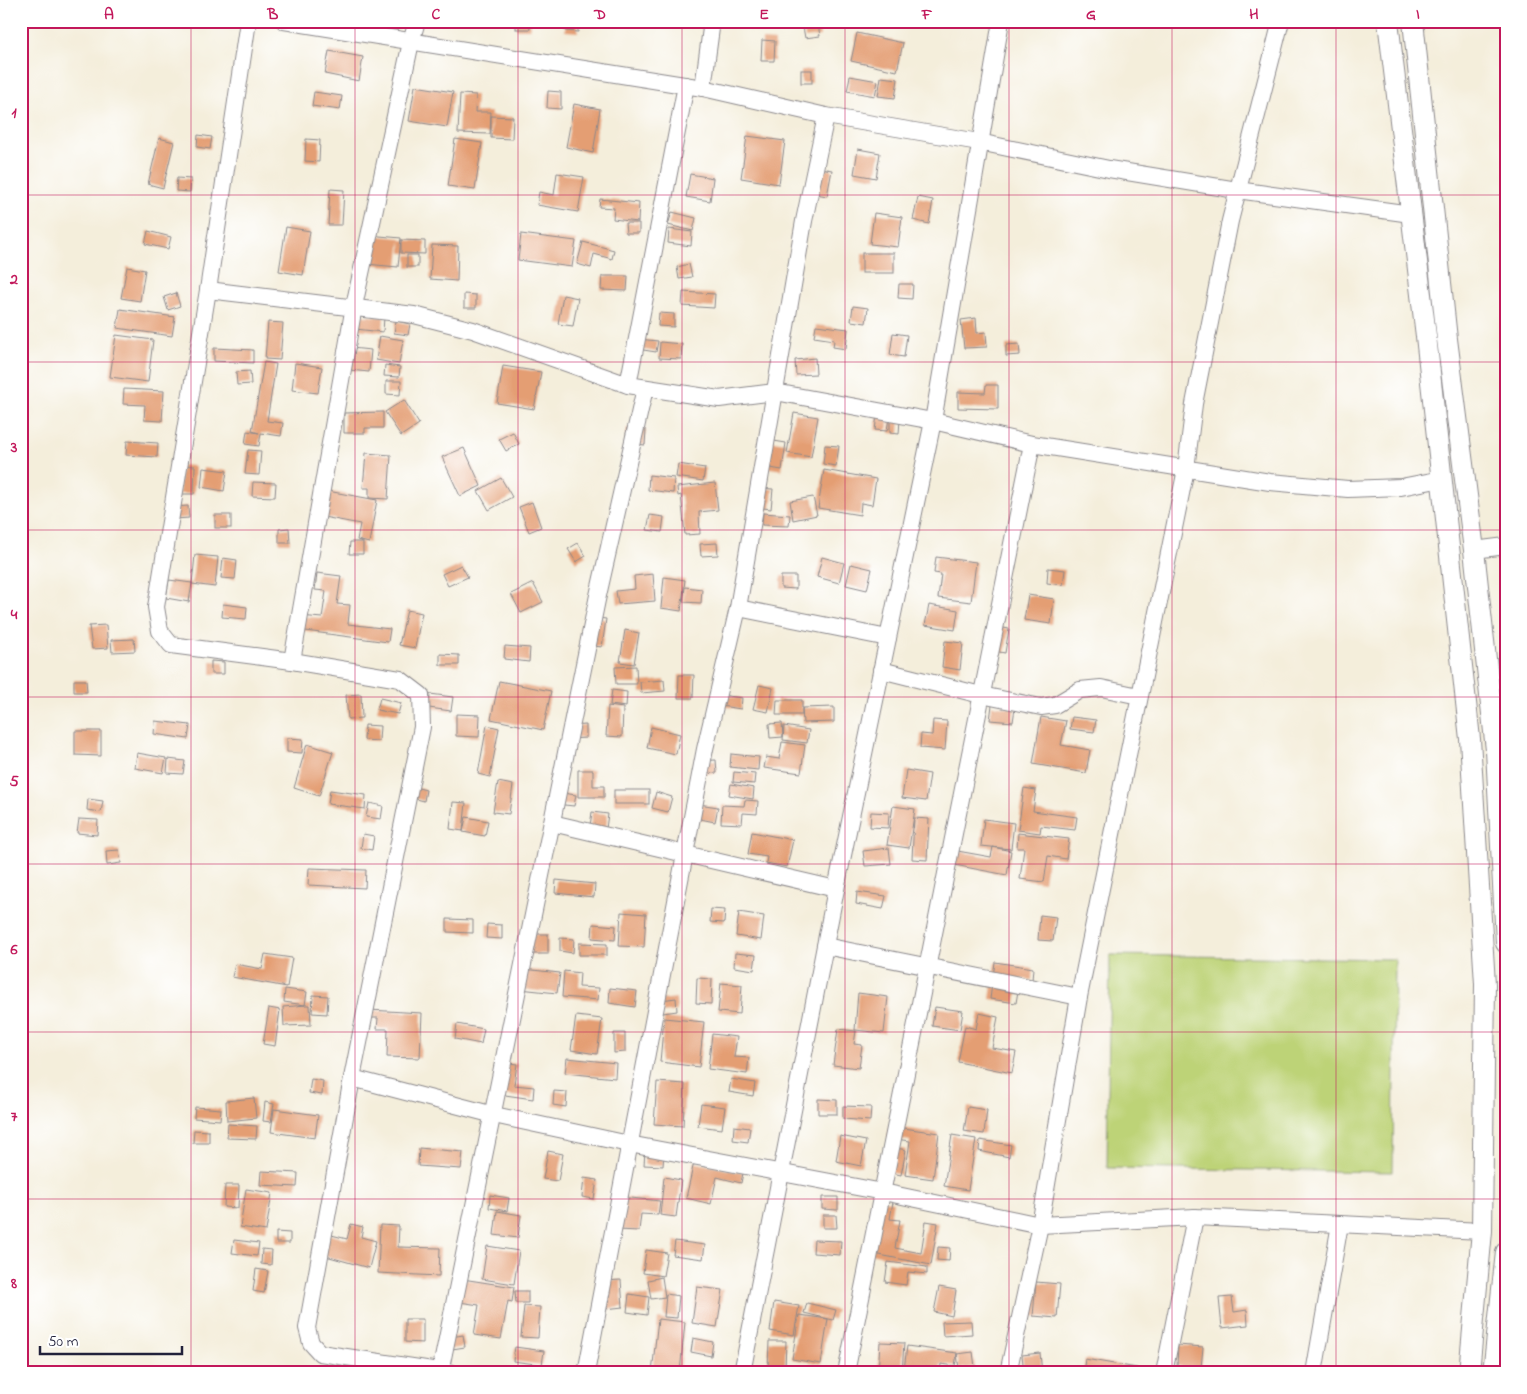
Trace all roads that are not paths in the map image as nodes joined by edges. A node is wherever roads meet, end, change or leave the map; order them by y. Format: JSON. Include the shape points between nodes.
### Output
{"nodes":[{"id":1,"x":248,"y":21,"type":"edge"},
{"id":2,"x":284,"y":21,"type":"edge"},
{"id":3,"x":417,"y":21,"type":"edge"},
{"id":4,"x":712,"y":21,"type":"edge"},
{"id":5,"x":1001,"y":21,"type":"edge"},
{"id":6,"x":1281,"y":21,"type":"edge"},
{"id":7,"x":1388,"y":21,"type":"edge"},
{"id":8,"x":1413,"y":21,"type":"edge"},
{"id":9,"x":411,"y":42,"type":"junction"},
{"id":10,"x":686,"y":85,"type":"junction"},
{"id":11,"x":703,"y":88,"type":"junction"},
{"id":12,"x":826,"y":116,"type":"junction"},
{"id":13,"x":979,"y":142,"type":"junction"},
{"id":14,"x":1237,"y":190,"type":"junction"},
{"id":15,"x":1411,"y":214,"type":"junction"},
{"id":16,"x":208,"y":290,"type":"junction"},
{"id":17,"x":354,"y":306,"type":"junction"},
{"id":18,"x":628,"y":385,"type":"junction"},
{"id":19,"x":645,"y":388,"type":"junction"},
{"id":20,"x":775,"y":392,"type":"junction"},
{"id":21,"x":933,"y":421,"type":"junction"},
{"id":22,"x":1032,"y":444,"type":"junction"},
{"id":23,"x":1186,"y":469,"type":"junction"},
{"id":24,"x":1442,"y":479,"type":"junction"},
{"id":25,"x":1506,"y":546,"type":"edge"},
{"id":26,"x":1474,"y":550,"type":"junction"},
{"id":27,"x":738,"y":608,"type":"junction"},
{"id":28,"x":888,"y":638,"type":"junction"},
{"id":29,"x":292,"y":661,"type":"junction"},
{"id":30,"x":881,"y":670,"type":"junction"},
{"id":31,"x":981,"y":695,"type":"junction"},
{"id":32,"x":1139,"y":696,"type":"junction"},
{"id":33,"x":552,"y":823,"type":"junction"},
{"id":34,"x":686,"y":855,"type":"junction"},
{"id":35,"x":836,"y":889,"type":"junction"},
{"id":36,"x":1506,"y":942,"type":"edge"},
{"id":37,"x":824,"y":946,"type":"junction"},
{"id":38,"x":927,"y":967,"type":"junction"},
{"id":39,"x":1079,"y":997,"type":"junction"},
{"id":40,"x":352,"y":1078,"type":"junction"},
{"id":41,"x":494,"y":1115,"type":"junction"},
{"id":42,"x":629,"y":1144,"type":"junction"},
{"id":43,"x":780,"y":1172,"type":"junction"},
{"id":44,"x":883,"y":1192,"type":"junction"},
{"id":45,"x":1195,"y":1217,"type":"junction"},
{"id":46,"x":1340,"y":1224,"type":"junction"},
{"id":47,"x":1040,"y":1225,"type":"junction"},
{"id":48,"x":1482,"y":1231,"type":"junction"},
{"id":49,"x":1506,"y":1252,"type":"edge"},
{"id":50,"x":444,"y":1372,"type":"edge"},
{"id":51,"x":586,"y":1373,"type":"edge"},
{"id":52,"x":742,"y":1373,"type":"edge"},
{"id":53,"x":846,"y":1373,"type":"edge"},
{"id":54,"x":1008,"y":1373,"type":"edge"},
{"id":55,"x":1164,"y":1373,"type":"edge"},
{"id":56,"x":1314,"y":1373,"type":"edge"},
{"id":57,"x":1469,"y":1373,"type":"edge"},
{"id":58,"x":1493,"y":1373,"type":"edge"}],
"edges":[{"from":1,"to":16,"type":"street"},
{"from":2,"to":9,"type":"street"},
{"from":3,"to":9,"type":"street"},
{"from":4,"to":11,"type":"street"},
{"from":5,"to":13,"type":"street"},
{"from":6,"to":14,"type":"street"},
{"from":7,"to":15,"type":"street"},
{"from":8,"to":26,"type":"street","via":[[1447,339]]},
{"from":9,"to":10,"type":"street"},
{"from":9,"to":17,"type":"street"},
{"from":10,"to":11,"type":"street"},
{"from":10,"to":18,"type":"street"},
{"from":11,"to":12,"type":"street"},
{"from":12,"to":13,"type":"street"},
{"from":12,"to":20,"type":"street","via":[[804,221]]},
{"from":13,"to":14,"type":"street","via":[[1109,169]]},
{"from":13,"to":21,"type":"street"},
{"from":14,"to":15,"type":"street"},
{"from":14,"to":23,"type":"street","via":[[1194,404]]},
{"from":15,"to":24,"type":"street"},
{"from":16,"to":17,"type":"street"},
{"from":16,"to":29,"type":"street","via":[[156,607],[160,630],[171,646]]},
{"from":17,"to":18,"type":"street","via":[[414,315],[473,330]]},
{"from":17,"to":29,"type":"street"},
{"from":18,"to":19,"type":"street"},
{"from":19,"to":20,"type":"street","via":[[719,399]]},
{"from":19,"to":33,"type":"street","via":[[597,600]]},
{"from":20,"to":21,"type":"street"},
{"from":20,"to":27,"type":"street"},
{"from":21,"to":22,"type":"street"},
{"from":21,"to":28,"type":"street"},
{"from":22,"to":23,"type":"street"},
{"from":22,"to":31,"type":"street"},
{"from":23,"to":24,"type":"street","via":[[1270,482],[1348,489],[1400,487]]},
{"from":23,"to":32,"type":"street"},
{"from":24,"to":48,"type":"street","via":[[1470,739],[1485,984]]},
{"from":25,"to":26,"type":"street"},
{"from":26,"to":36,"type":"street","via":[[1496,750]]},
{"from":27,"to":28,"type":"street"},
{"from":27,"to":34,"type":"street","via":[[705,749]]},
{"from":28,"to":30,"type":"street"},
{"from":29,"to":40,"type":"street","via":[[400,679],[421,695],[422,727]]},
{"from":30,"to":31,"type":"street"},
{"from":30,"to":35,"type":"street"},
{"from":31,"to":32,"type":"street","via":[[1041,707],[1055,705],[1080,690],[1101,688]]},
{"from":31,"to":38,"type":"street"},
{"from":32,"to":39,"type":"street"},
{"from":33,"to":34,"type":"street"},
{"from":33,"to":41,"type":"street"},
{"from":34,"to":35,"type":"street"},
{"from":34,"to":42,"type":"street"},
{"from":35,"to":37,"type":"street"},
{"from":37,"to":38,"type":"street"},
{"from":37,"to":43,"type":"street"},
{"from":38,"to":39,"type":"street"},
{"from":38,"to":44,"type":"street"},
{"from":39,"to":47,"type":"street"},
{"from":40,"to":41,"type":"street"},
{"from":40,"to":50,"type":"street","via":[[307,1328],[311,1343],[320,1352]]},
{"from":41,"to":42,"type":"street"},
{"from":41,"to":50,"type":"street"},
{"from":42,"to":43,"type":"street"},
{"from":42,"to":51,"type":"street"},
{"from":43,"to":44,"type":"street"},
{"from":43,"to":52,"type":"street"},
{"from":44,"to":47,"type":"street"},
{"from":44,"to":53,"type":"street"},
{"from":45,"to":46,"type":"street"},
{"from":45,"to":47,"type":"street"},
{"from":45,"to":55,"type":"street"},
{"from":46,"to":48,"type":"street"},
{"from":46,"to":56,"type":"street"},
{"from":47,"to":54,"type":"street"},
{"from":48,"to":57,"type":"street"},
{"from":49,"to":58,"type":"street"}]}
